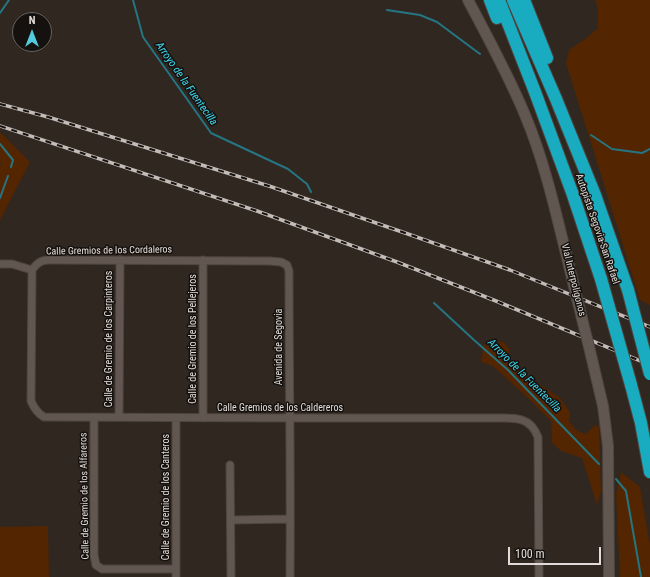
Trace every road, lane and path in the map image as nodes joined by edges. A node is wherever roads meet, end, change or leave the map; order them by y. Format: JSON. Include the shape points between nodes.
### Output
{"nodes":[{"id":1,"x":468,"y":0,"type":"edge"},
{"id":2,"x":490,"y":0,"type":"edge"},
{"id":3,"x":499,"y":0,"type":"edge"},
{"id":4,"x":513,"y":0,"type":"edge"},
{"id":5,"x":524,"y":0,"type":"edge"},
{"id":6,"x":573,"y":195,"type":"junction"},
{"id":7,"x":595,"y":195,"type":"junction"},
{"id":8,"x":120,"y":260,"type":"junction"},
{"id":9,"x":203,"y":260,"type":"junction"},
{"id":10,"x":0,"y":264,"type":"edge"},
{"id":11,"x":32,"y":270,"type":"junction"},
{"id":12,"x":289,"y":271,"type":"joint"},
{"id":13,"x":650,"y":374,"type":"edge"},
{"id":14,"x":94,"y":417,"type":"junction"},
{"id":15,"x":119,"y":417,"type":"junction"},
{"id":16,"x":176,"y":418,"type":"junction"},
{"id":17,"x":203,"y":418,"type":"junction"},
{"id":18,"x":290,"y":418,"type":"junction"},
{"id":19,"x":230,"y":465,"type":"dead end"},
{"id":20,"x":650,"y":472,"type":"edge"},
{"id":21,"x":290,"y":519,"type":"junction"},
{"id":22,"x":231,"y":520,"type":"junction"},
{"id":23,"x":175,"y":569,"type":"junction"},
{"id":24,"x":231,"y":576,"type":"dead end"},
{"id":25,"x":176,"y":577,"type":"edge"},
{"id":26,"x":290,"y":577,"type":"edge"},
{"id":27,"x":539,"y":577,"type":"edge"},
{"id":28,"x":609,"y":577,"type":"edge"}],
"edges":[{"from":1,"to":28,"type":"main road","name":"Vial Interpolígonos","bridge":true,"via":[[525,115],[538,150],[590,351],[603,406],[608,446]]},
{"from":2,"to":6,"type":"highway","via":[[532,104]]},
{"from":3,"to":6,"type":"highway","name":"Autopista Segovia-San Rafael"},
{"from":4,"to":7,"type":"highway","name":"Autopista Segovia-San Rafael"},
{"from":5,"to":7,"type":"highway","via":[[574,128]]},
{"from":6,"to":20,"type":"highway","name":"Autopista Segovia-San Rafael","bridge":true,"via":[[601,279],[631,385]]},
{"from":7,"to":13,"type":"highway","name":"Autopista Segovia-San Rafael","bridge":true,"via":[[628,290]]},
{"from":8,"to":9,"type":"street","name":"Calle Gremios de los Cordaleros"},
{"from":8,"to":11,"type":"street","name":"Calle Gremios de los Cordaleros","via":[[44,260]]},
{"from":8,"to":15,"type":"street","name":"Calle de Gremio de los Carpinteros"},
{"from":9,"to":12,"type":"street","name":"Calle Gremios de los Cordaleros","via":[[281,262],[287,265]]},
{"from":9,"to":17,"type":"street","name":"Calle de Gremio de los Pellejeros"},
{"from":10,"to":11,"type":"street","via":[[12,264]]},
{"from":11,"to":14,"type":"street","name":"Calle Gremios de los Caldereros","via":[[31,401],[44,417]]},
{"from":12,"to":18,"type":"street","name":"Avenida de Segovia"},
{"from":14,"to":15,"type":"street","name":"Calle Gremios de los Caldereros"},
{"from":14,"to":23,"type":"street","name":"Calle de Gremio de los Alfareros","via":[[96,565],[102,569]]},
{"from":15,"to":16,"type":"street","name":"Calle Gremios de los Caldereros"},
{"from":16,"to":17,"type":"street","name":"Calle Gremios de los Caldereros"},
{"from":16,"to":23,"type":"street","name":"Calle de Gremio de los Canteros"},
{"from":17,"to":18,"type":"street","name":"Calle Gremios de los Caldereros"},
{"from":18,"to":21,"type":"street","name":"Avenida de Segovia"},
{"from":18,"to":27,"type":"street","name":"Calle Gremios de los Caldereros","via":[[515,418],[532,425],[538,437]]},
{"from":19,"to":22,"type":"street"},
{"from":21,"to":22,"type":"street"},
{"from":21,"to":26,"type":"street","name":"Avenida de Segovia"},
{"from":22,"to":24,"type":"street"},
{"from":23,"to":25,"type":"street","name":"Calle de Gremio de los Canteros"}]}
